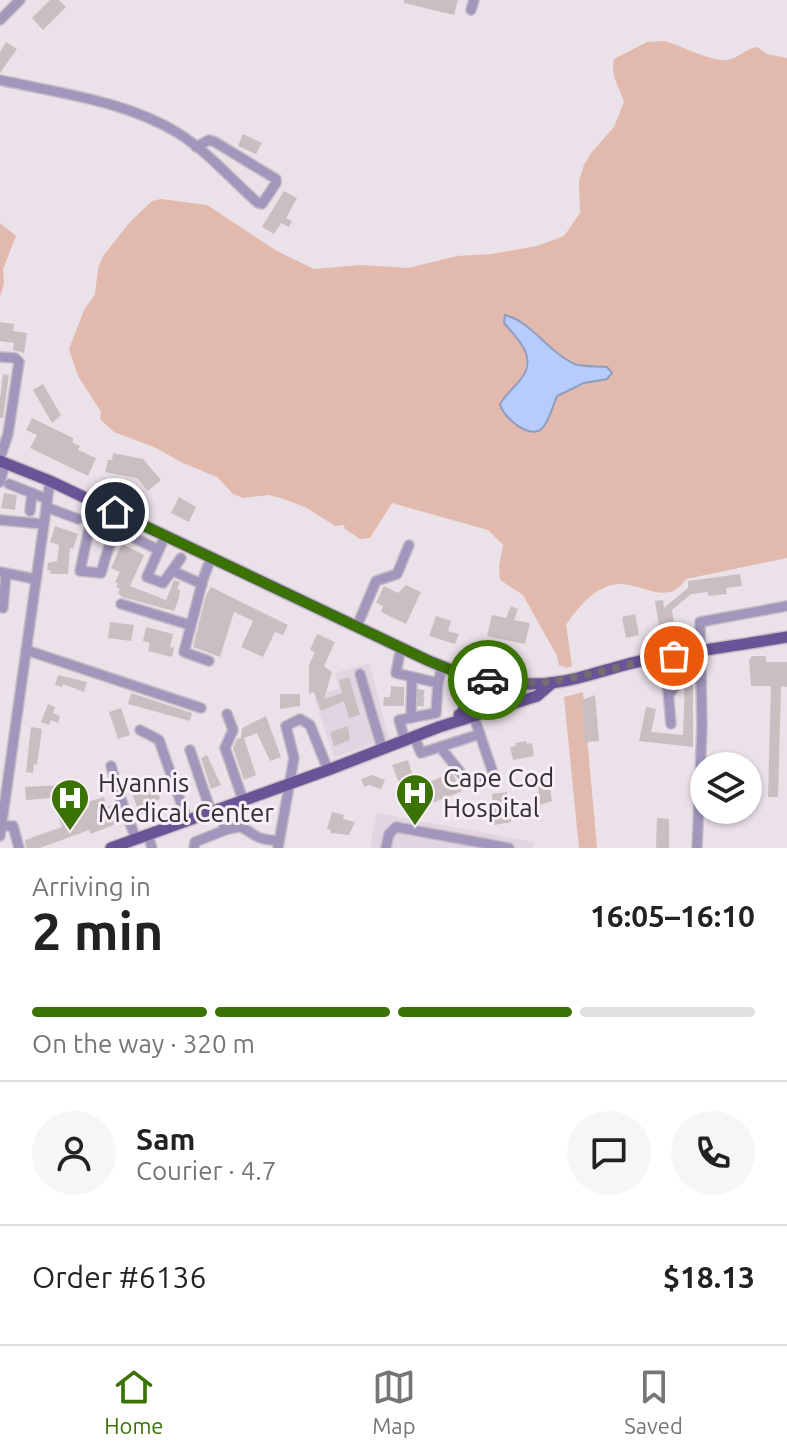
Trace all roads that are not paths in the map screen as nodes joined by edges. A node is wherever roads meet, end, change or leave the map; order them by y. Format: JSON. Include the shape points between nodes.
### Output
{"nodes":[{"id":1,"x":20,"y":0,"type":"edge"},
{"id":2,"x":0,"y":20,"type":"edge"},
{"id":3,"x":0,"y":80,"type":"edge"},
{"id":4,"x":196,"y":147,"type":"junction"},
{"id":5,"x":0,"y":357,"type":"edge"},
{"id":6,"x":4,"y":433,"type":"edge"},
{"id":7,"x":2,"y":461,"type":"edge"},
{"id":8,"x":50,"y":481,"type":"junction"},
{"id":9,"x":4,"y":483,"type":"edge"},
{"id":10,"x":32,"y":493,"type":"junction"},
{"id":11,"x":95,"y":502,"type":"junction"},
{"id":12,"x":46,"y":503,"type":"junction"},
{"id":13,"x":30,"y":511,"type":"dead end"},
{"id":14,"x":115,"y":512,"type":"junction"},
{"id":15,"x":91,"y":516,"type":"junction"},
{"id":16,"x":78,"y":519,"type":"dead end"},
{"id":17,"x":130,"y":519,"type":"junction"},
{"id":18,"x":0,"y":520,"type":"edge"},
{"id":19,"x":43,"y":524,"type":"junction"},
{"id":20,"x":122,"y":532,"type":"junction"},
{"id":21,"x":165,"y":536,"type":"junction"},
{"id":22,"x":409,"y":545,"type":"dead end"},
{"id":23,"x":159,"y":550,"type":"junction"},
{"id":24,"x":181,"y":558,"type":"dead end"},
{"id":25,"x":211,"y":558,"type":"junction"},
{"id":26,"x":173,"y":571,"type":"junction"},
{"id":27,"x":3,"y":572,"type":"edge"},
{"id":28,"x":35,"y":579,"type":"junction"},
{"id":29,"x":202,"y":584,"type":"junction"},
{"id":30,"x":121,"y":604,"type":"dead end"},
{"id":31,"x":787,"y":606,"type":"edge"},
{"id":32,"x":3,"y":608,"type":"dead end"},
{"id":33,"x":190,"y":625,"type":"junction"},
{"id":34,"x":357,"y":626,"type":"junction"},
{"id":35,"x":787,"y":637,"type":"edge"},
{"id":36,"x":401,"y":647,"type":"junction"},
{"id":37,"x":26,"y":650,"type":"junction"},
{"id":38,"x":701,"y":652,"type":"junction"},
{"id":39,"x":670,"y":656,"type":"junction"},
{"id":40,"x":209,"y":661,"type":"dead end"},
{"id":41,"x":442,"y":666,"type":"junction"},
{"id":42,"x":360,"y":674,"type":"dead end"},
{"id":43,"x":460,"y":674,"type":"junction"},
{"id":44,"x":412,"y":677,"type":"junction"},
{"id":45,"x":500,"y":682,"type":"junction"},
{"id":46,"x":438,"y":683,"type":"junction"},
{"id":47,"x":553,"y":683,"type":"junction"},
{"id":48,"x":669,"y":694,"type":"junction"},
{"id":49,"x":417,"y":697,"type":"junction"},
{"id":50,"x":436,"y":704,"type":"junction"},
{"id":51,"x":201,"y":708,"type":"dead end"},
{"id":52,"x":227,"y":714,"type":"dead end"},
{"id":53,"x":468,"y":715,"type":"junction"},
{"id":54,"x":411,"y":718,"type":"junction"},
{"id":55,"x":671,"y":724,"type":"dead end"},
{"id":56,"x":440,"y":727,"type":"junction"},
{"id":57,"x":140,"y":730,"type":"dead end"},
{"id":58,"x":480,"y":734,"type":"junction"},
{"id":59,"x":409,"y":738,"type":"junction"},
{"id":60,"x":0,"y":747,"type":"edge"},
{"id":61,"x":440,"y":747,"type":"junction"},
{"id":62,"x":12,"y":748,"type":"junction"},
{"id":63,"x":382,"y":748,"type":"junction"},
{"id":64,"x":190,"y":750,"type":"dead end"},
{"id":65,"x":111,"y":766,"type":"dead end"},
{"id":66,"x":328,"y":770,"type":"junction"},
{"id":67,"x":492,"y":770,"type":"dead end"},
{"id":68,"x":479,"y":777,"type":"dead end"},
{"id":69,"x":289,"y":784,"type":"junction"},
{"id":70,"x":3,"y":794,"type":"edge"},
{"id":71,"x":243,"y":800,"type":"junction"},
{"id":72,"x":215,"y":810,"type":"junction"},
{"id":73,"x":187,"y":820,"type":"junction"},
{"id":74,"x":225,"y":830,"type":"junction"},
{"id":75,"x":1,"y":831,"type":"edge"},
{"id":76,"x":147,"y":842,"type":"edge"},
{"id":77,"x":279,"y":845,"type":"edge"},
{"id":78,"x":19,"y":848,"type":"edge"},
{"id":79,"x":111,"y":848,"type":"edge"},
{"id":80,"x":194,"y":848,"type":"edge"},
{"id":81,"x":386,"y":848,"type":"edge"},
{"id":82,"x":509,"y":848,"type":"edge"},
{"id":83,"x":697,"y":848,"type":"edge"}],
"edges":[{"from":1,"to":2,"type":"street"},
{"from":3,"to":4,"type":"street","via":[[122,109],[176,132]]},
{"from":4,"to":4,"type":"street","via":[[258,203],[276,183],[215,142]]},
{"from":5,"to":6,"type":"street","via":[[19,362]]},
{"from":6,"to":7,"type":"street"},
{"from":7,"to":8,"type":"main road"},
{"from":7,"to":9,"type":"street"},
{"from":8,"to":11,"type":"main road"},
{"from":8,"to":12,"type":"street"},
{"from":9,"to":10,"type":"street"},
{"from":10,"to":12,"type":"street"},
{"from":10,"to":13,"type":"street"},
{"from":11,"to":14,"type":"main road"},
{"from":11,"to":15,"type":"street"},
{"from":12,"to":16,"type":"street"},
{"from":12,"to":19,"type":"street"},
{"from":14,"to":15,"type":"street","via":[[109,523]]},
{"from":14,"to":17,"type":"main road"},
{"from":15,"to":20,"type":"street","via":[[80,571],[101,573],[109,545]]},
{"from":17,"to":20,"type":"street"},
{"from":17,"to":21,"type":"main road"},
{"from":18,"to":19,"type":"street"},
{"from":19,"to":28,"type":"street"},
{"from":20,"to":23,"type":"street"},
{"from":21,"to":23,"type":"street"},
{"from":21,"to":25,"type":"main road"},
{"from":22,"to":34,"type":"street","via":[[397,574],[376,581]]},
{"from":23,"to":26,"type":"street","via":[[147,577],[163,583]]},
{"from":24,"to":26,"type":"street"},
{"from":25,"to":29,"type":"street"},
{"from":25,"to":34,"type":"main road"},
{"from":26,"to":29,"type":"street"},
{"from":27,"to":28,"type":"street"},
{"from":27,"to":32,"type":"street"},
{"from":28,"to":37,"type":"street"},
{"from":29,"to":33,"type":"street"},
{"from":30,"to":33,"type":"street"},
{"from":31,"to":38,"type":"street","via":[[700,622]]},
{"from":33,"to":40,"type":"street","via":[[184,652]]},
{"from":34,"to":36,"type":"main road"},
{"from":35,"to":38,"type":"main road"},
{"from":36,"to":41,"type":"main road"},
{"from":36,"to":44,"type":"street","via":[[396,673]]},
{"from":37,"to":51,"type":"street"},
{"from":37,"to":62,"type":"street"},
{"from":38,"to":39,"type":"main road"},
{"from":38,"to":83,"type":"street"},
{"from":39,"to":47,"type":"main road"},
{"from":39,"to":48,"type":"street"},
{"from":39,"to":48,"type":"street","via":[[679,686]]},
{"from":41,"to":43,"type":"main road"},
{"from":41,"to":46,"type":"street"},
{"from":42,"to":63,"type":"street"},
{"from":43,"to":45,"type":"main road"},
{"from":43,"to":53,"type":"main road","via":[[469,696]]},
{"from":44,"to":46,"type":"street"},
{"from":44,"to":49,"type":"street"},
{"from":45,"to":47,"type":"main road"},
{"from":45,"to":53,"type":"main road"},
{"from":46,"to":50,"type":"street"},
{"from":47,"to":53,"type":"main road","via":[[537,696]]},
{"from":48,"to":55,"type":"street"},
{"from":49,"to":50,"type":"street"},
{"from":49,"to":54,"type":"street"},
{"from":50,"to":54,"type":"street"},
{"from":50,"to":56,"type":"street"},
{"from":52,"to":71,"type":"street","via":[[233,730],[225,748]]},
{"from":53,"to":56,"type":"main road"},
{"from":53,"to":58,"type":"street"},
{"from":54,"to":59,"type":"street","via":[[399,720]]},
{"from":56,"to":59,"type":"main road"},
{"from":57,"to":73,"type":"street","via":[[159,740]]},
{"from":58,"to":61,"type":"street"},
{"from":58,"to":67,"type":"street"},
{"from":59,"to":61,"type":"street","via":[[421,753]]},
{"from":59,"to":63,"type":"main road"},
{"from":60,"to":62,"type":"street"},
{"from":61,"to":68,"type":"street","via":[[465,778]]},
{"from":62,"to":70,"type":"street"},
{"from":63,"to":66,"type":"main road"},
{"from":64,"to":72,"type":"street"},
{"from":65,"to":76,"type":"street","via":[[119,794]]},
{"from":66,"to":69,"type":"main road"},
{"from":66,"to":69,"type":"street","via":[[310,725],[300,719],[286,726],[294,758]]},
{"from":69,"to":71,"type":"main road"},
{"from":69,"to":77,"type":"street"},
{"from":70,"to":75,"type":"street"},
{"from":71,"to":72,"type":"main road"},
{"from":72,"to":73,"type":"main road"},
{"from":72,"to":74,"type":"street"},
{"from":73,"to":76,"type":"main road"},
{"from":74,"to":77,"type":"street","via":[[246,827]]},
{"from":74,"to":80,"type":"street","via":[[195,842]]},
{"from":75,"to":78,"type":"street","via":[[13,826]]},
{"from":76,"to":79,"type":"main road"},
{"from":81,"to":82,"type":"street","via":[[396,827]]}]}
